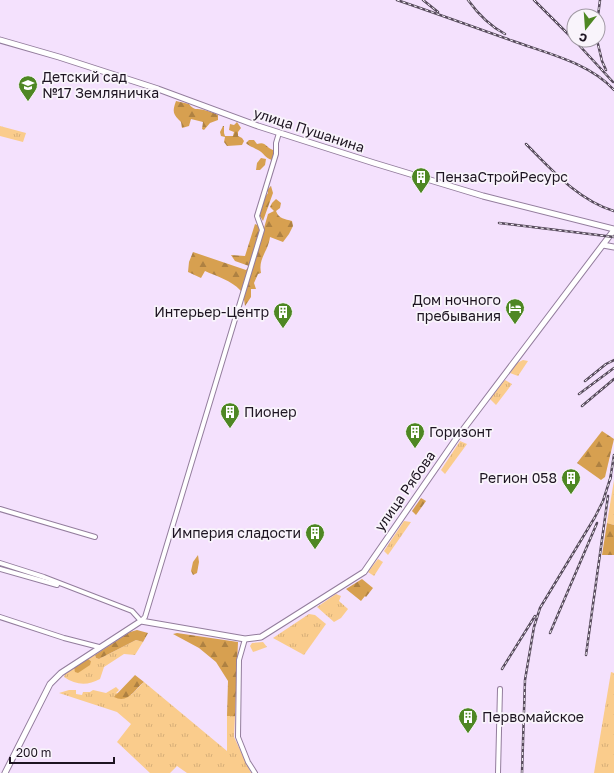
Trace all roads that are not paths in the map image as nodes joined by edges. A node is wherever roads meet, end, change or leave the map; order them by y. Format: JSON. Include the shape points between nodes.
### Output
{"nodes":[{"id":1,"x":0,"y":40,"type":"edge"},
{"id":2,"x":279,"y":133,"type":"junction"},
{"id":3,"x":614,"y":230,"type":"edge"},
{"id":4,"x":603,"y":245,"type":"junction"},
{"id":5,"x":614,"y":247,"type":"edge"},
{"id":6,"x":0,"y":509,"type":"edge"},
{"id":7,"x":96,"y":537,"type":"dead end"},
{"id":8,"x":0,"y":563,"type":"edge"},
{"id":9,"x":0,"y":569,"type":"edge"},
{"id":10,"x":72,"y":589,"type":"junction"},
{"id":11,"x":0,"y":617,"type":"edge"},
{"id":12,"x":141,"y":621,"type":"junction"},
{"id":13,"x":245,"y":639,"type":"junction"},
{"id":14,"x":99,"y":647,"type":"junction"},
{"id":15,"x":500,"y":689,"type":"dead end"},
{"id":16,"x":5,"y":773,"type":"edge"},
{"id":17,"x":255,"y":773,"type":"edge"},
{"id":18,"x":498,"y":773,"type":"edge"}],
"edges":[{"from":1,"to":2,"type":"street","name":"улица Пушанина","via":[[158,89]]},
{"from":2,"to":3,"type":"street","name":"улица Пушанина","via":[[483,196]]},
{"from":2,"to":12,"type":"street","via":[[276,154],[257,216],[262,230],[145,617]]},
{"from":3,"to":4,"type":"street","name":"улица Рябова"},
{"from":4,"to":5,"type":"street"},
{"from":4,"to":13,"type":"street","name":"улица Рябова","via":[[456,439],[364,572],[261,637]]},
{"from":6,"to":7,"type":"street"},
{"from":8,"to":10,"type":"street"},
{"from":9,"to":10,"type":"street"},
{"from":10,"to":12,"type":"street","via":[[132,611]]},
{"from":11,"to":14,"type":"street"},
{"from":12,"to":13,"type":"street","name":"улица Рябова"},
{"from":12,"to":14,"type":"street"},
{"from":13,"to":17,"type":"street","via":[[239,660],[238,737]]},
{"from":14,"to":16,"type":"street","via":[[61,672],[50,684]]},
{"from":15,"to":18,"type":"street"}]}
